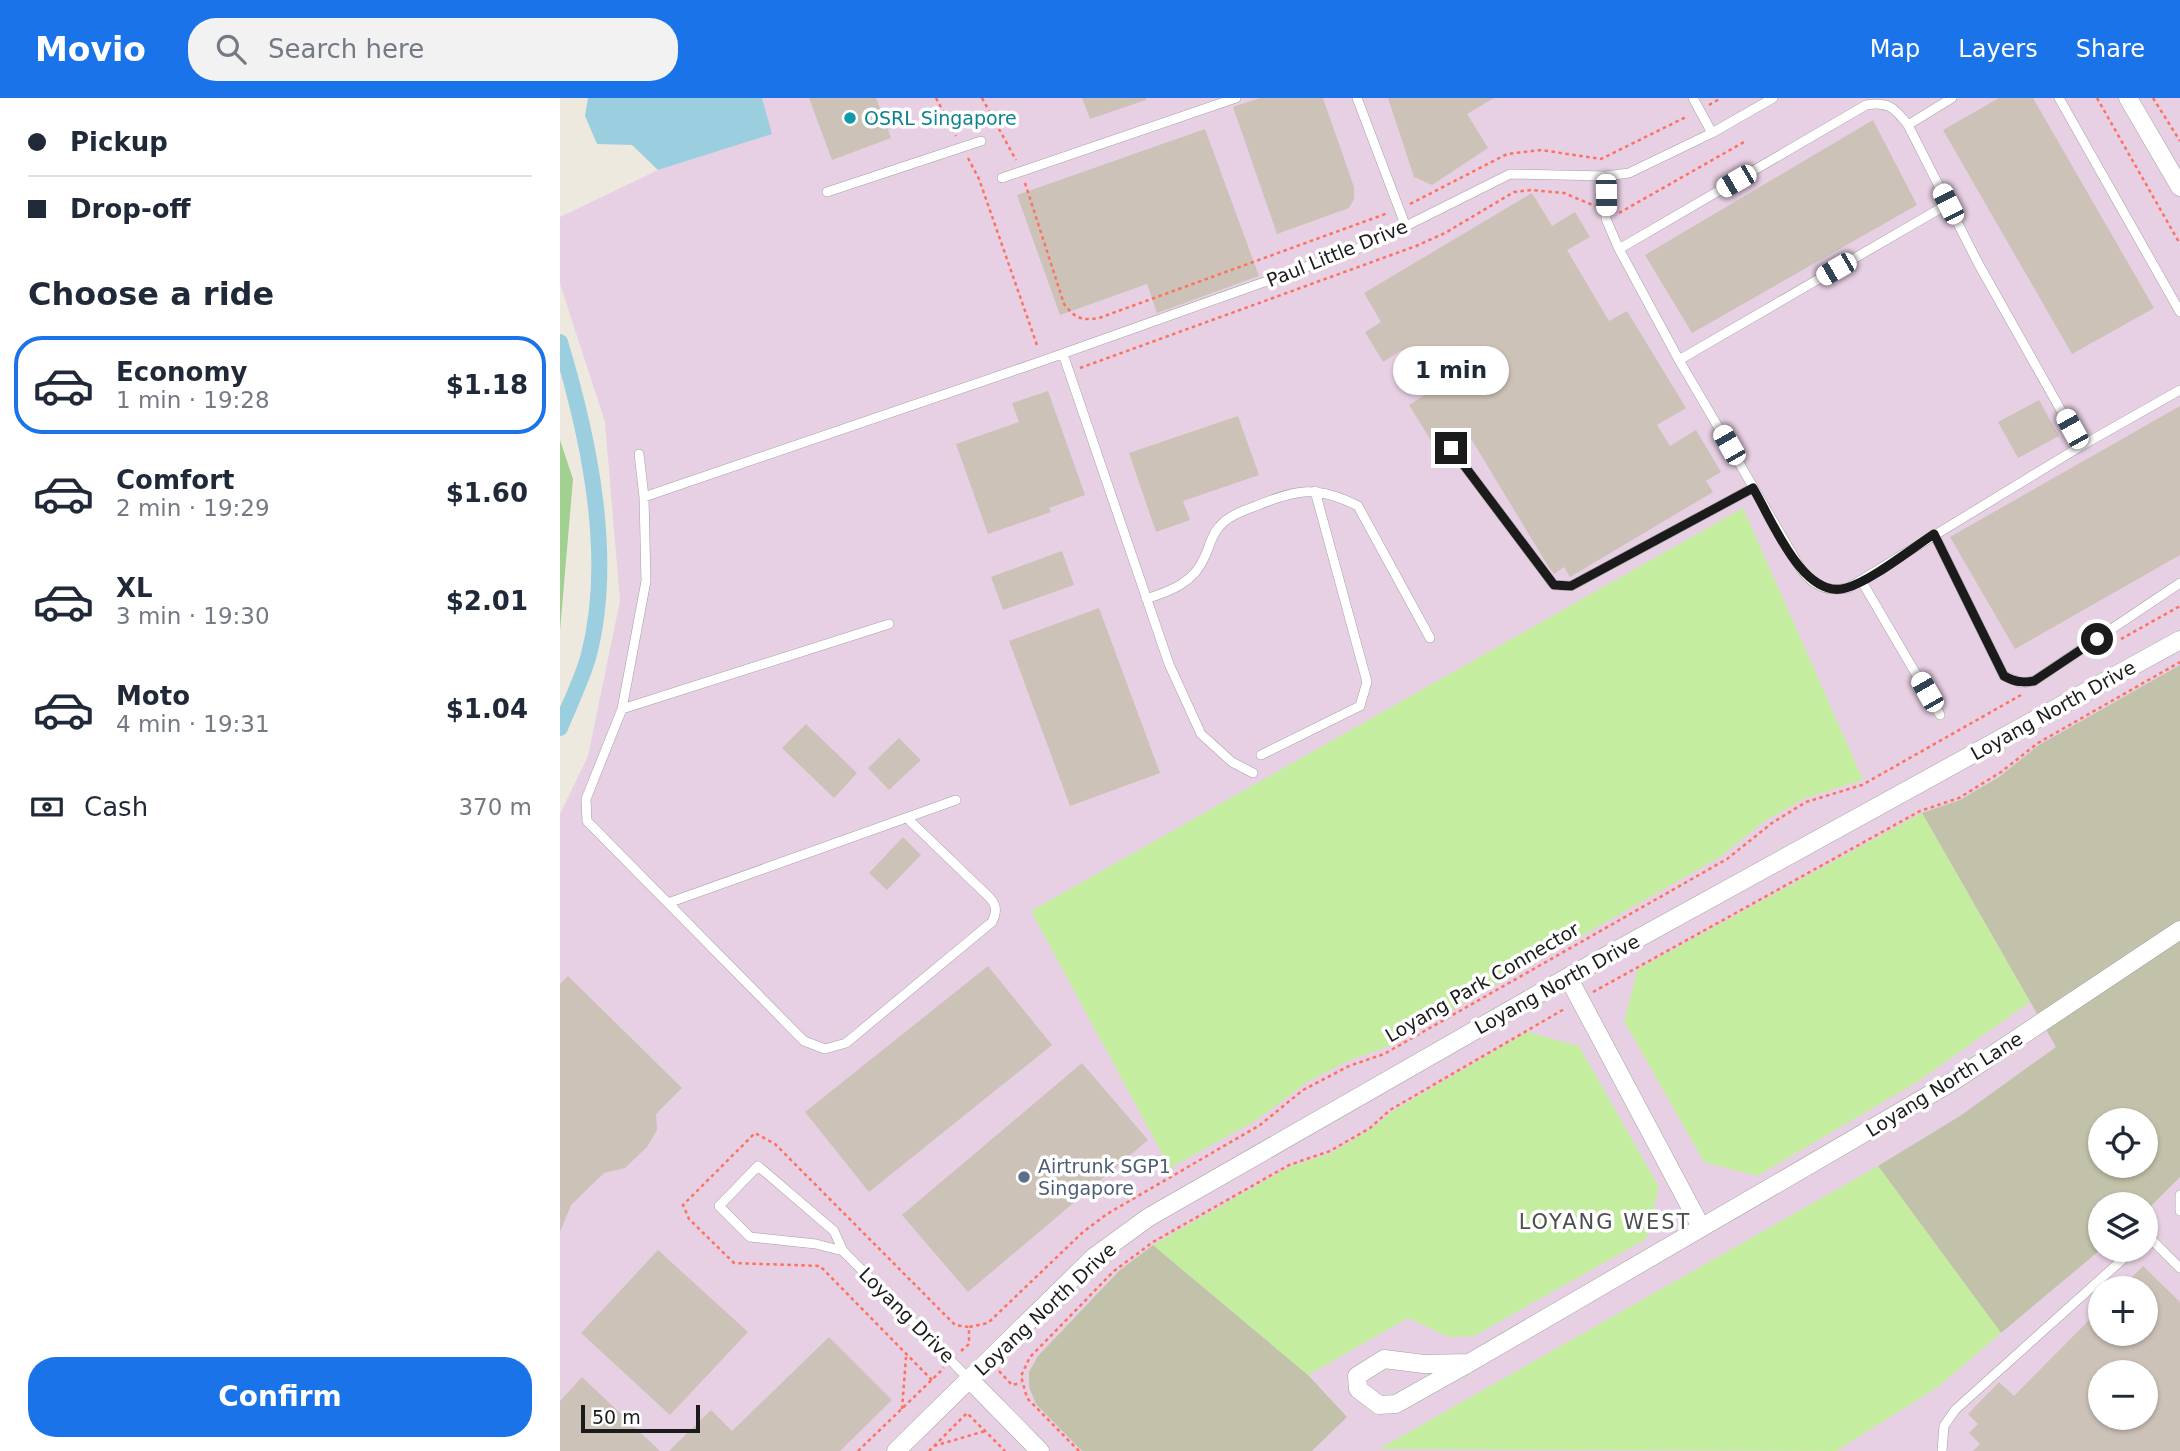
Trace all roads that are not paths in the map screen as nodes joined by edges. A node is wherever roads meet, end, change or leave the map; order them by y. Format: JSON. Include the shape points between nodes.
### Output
{"nodes":[{"id":1,"x":1236,"y":98,"type":"edge"},
{"id":2,"x":1357,"y":98,"type":"edge"},
{"id":3,"x":1693,"y":98,"type":"edge"},
{"id":4,"x":1773,"y":98,"type":"edge"},
{"id":5,"x":1951,"y":98,"type":"edge"},
{"id":6,"x":2059,"y":98,"type":"edge"},
{"id":7,"x":2128,"y":98,"type":"edge"},
{"id":8,"x":1908,"y":125,"type":"junction"},
{"id":9,"x":1712,"y":133,"type":"junction"},
{"id":10,"x":981,"y":141,"type":"dead end"},
{"id":11,"x":1606,"y":176,"type":"junction"},
{"id":12,"x":1002,"y":178,"type":"dead end"},
{"id":13,"x":2180,"y":187,"type":"edge"},
{"id":14,"x":827,"y":192,"type":"dead end"},
{"id":15,"x":1948,"y":204,"type":"junction"},
{"id":16,"x":1406,"y":227,"type":"junction"},
{"id":17,"x":1619,"y":249,"type":"junction"},
{"id":18,"x":2180,"y":312,"type":"edge"},
{"id":19,"x":1063,"y":354,"type":"junction"},
{"id":20,"x":1679,"y":360,"type":"junction"},
{"id":21,"x":2180,"y":390,"type":"edge"},
{"id":22,"x":2081,"y":446,"type":"junction"},
{"id":23,"x":1451,"y":448,"type":"dead end"},
{"id":24,"x":639,"y":454,"type":"dead end"},
{"id":25,"x":1753,"y":488,"type":"junction"},
{"id":26,"x":1315,"y":491,"type":"junction"},
{"id":27,"x":644,"y":497,"type":"junction"},
{"id":28,"x":1934,"y":534,"type":"junction"},
{"id":29,"x":1861,"y":580,"type":"junction"},
{"id":30,"x":2180,"y":583,"type":"edge"},
{"id":31,"x":1146,"y":598,"type":"junction"},
{"id":32,"x":888,"y":624,"type":"dead end"},
{"id":33,"x":1430,"y":638,"type":"dead end"},
{"id":34,"x":2180,"y":640,"type":"edge"},
{"id":35,"x":622,"y":709,"type":"junction"},
{"id":36,"x":1940,"y":715,"type":"dead end"},
{"id":37,"x":1261,"y":755,"type":"dead end"},
{"id":38,"x":1253,"y":773,"type":"dead end"},
{"id":39,"x":956,"y":800,"type":"dead end"},
{"id":40,"x":907,"y":818,"type":"junction"},
{"id":41,"x":668,"y":903,"type":"junction"},
{"id":42,"x":2180,"y":930,"type":"edge"},
{"id":43,"x":1568,"y":977,"type":"junction"},
{"id":44,"x":2180,"y":1195,"type":"edge"},
{"id":45,"x":2180,"y":1211,"type":"edge"},
{"id":46,"x":1701,"y":1227,"type":"junction"},
{"id":47,"x":2158,"y":1246,"type":"edge"},
{"id":48,"x":843,"y":1251,"type":"junction"},
{"id":49,"x":2120,"y":1262,"type":"edge"},
{"id":50,"x":2180,"y":1268,"type":"edge"},
{"id":51,"x":1469,"y":1363,"type":"junction"},
{"id":52,"x":971,"y":1380,"type":"junction"},
{"id":53,"x":896,"y":1451,"type":"edge"},
{"id":54,"x":1040,"y":1451,"type":"edge"},
{"id":55,"x":1942,"y":1451,"type":"edge"}],
"edges":[{"from":1,"to":12,"type":"lane"},
{"from":2,"to":16,"type":"lane"},
{"from":3,"to":9,"type":"lane"},
{"from":4,"to":9,"type":"lane","name":"Paul Little Drive"},
{"from":5,"to":8,"type":"lane"},
{"from":6,"to":18,"type":"lane"},
{"from":7,"to":13,"type":"street"},
{"from":8,"to":15,"type":"lane"},
{"from":8,"to":17,"type":"lane","via":[[1895,108],[1880,102],[1866,105]]},
{"from":9,"to":11,"type":"lane","name":"Paul Little Drive","via":[[1629,173]]},
{"from":10,"to":14,"type":"lane"},
{"from":11,"to":16,"type":"lane","name":"Paul Little Drive","via":[[1510,174]]},
{"from":11,"to":17,"type":"lane","via":[[1606,216]]},
{"from":15,"to":20,"type":"lane"},
{"from":15,"to":22,"type":"lane"},
{"from":16,"to":19,"type":"lane","name":"Paul Little Drive","via":[[1368,245]]},
{"from":17,"to":20,"type":"lane"},
{"from":19,"to":27,"type":"lane","name":"Paul Little Drive"},
{"from":19,"to":31,"type":"lane"},
{"from":20,"to":25,"type":"lane"},
{"from":21,"to":22,"type":"lane"},
{"from":22,"to":28,"type":"lane"},
{"from":23,"to":25,"type":"lane","via":[[1554,585],[1571,586]]},
{"from":24,"to":27,"type":"lane"},
{"from":25,"to":29,"type":"lane","via":[[1807,578],[1837,590]]},
{"from":26,"to":31,"type":"lane","via":[[1292,491],[1230,517],[1211,538],[1205,559],[1192,576],[1174,590]]},
{"from":26,"to":33,"type":"lane","via":[[1358,506]]},
{"from":26,"to":37,"type":"lane","via":[[1367,682],[1360,706]]},
{"from":27,"to":35,"type":"lane","via":[[646,581]]},
{"from":28,"to":29,"type":"lane"},
{"from":28,"to":30,"type":"lane","via":[[2004,676],[2022,683],[2034,681]]},
{"from":29,"to":36,"type":"lane"},
{"from":31,"to":38,"type":"lane","via":[[1201,734],[1232,762]]},
{"from":32,"to":35,"type":"lane"},
{"from":34,"to":43,"type":"street","name":"Loyang North Drive"},
{"from":35,"to":41,"type":"lane","via":[[584,814],[591,828]]},
{"from":39,"to":40,"type":"lane"},
{"from":40,"to":41,"type":"lane"},
{"from":40,"to":41,"type":"lane","via":[[989,897],[995,917],[835,1048],[814,1047],[804,1041]]},
{"from":42,"to":46,"type":"street","name":"Loyang North Lane","via":[[1955,1080]]},
{"from":43,"to":46,"type":"street"},
{"from":43,"to":52,"type":"street","name":"Loyang North Drive","via":[[1149,1217],[1094,1257]]},
{"from":44,"to":45,"type":"lane"},
{"from":46,"to":51,"type":"street","name":"Loyang North Lane"},
{"from":47,"to":50,"type":"lane"},
{"from":48,"to":48,"type":"lane","name":"Loyang Drive","via":[[750,1237],[719,1206],[758,1166],[834,1231]]},
{"from":48,"to":52,"type":"lane","name":"Loyang Drive"},
{"from":49,"to":55,"type":"lane","via":[[1955,1410],[1944,1426]]},
{"from":51,"to":51,"type":"street","name":"Loyang North Lane","via":[[1396,1404],[1379,1405],[1358,1388],[1357,1376],[1384,1359]]},
{"from":52,"to":53,"type":"street","name":"Loyang Drive"},
{"from":52,"to":54,"type":"street","name":"Loyang Drive"}]}
